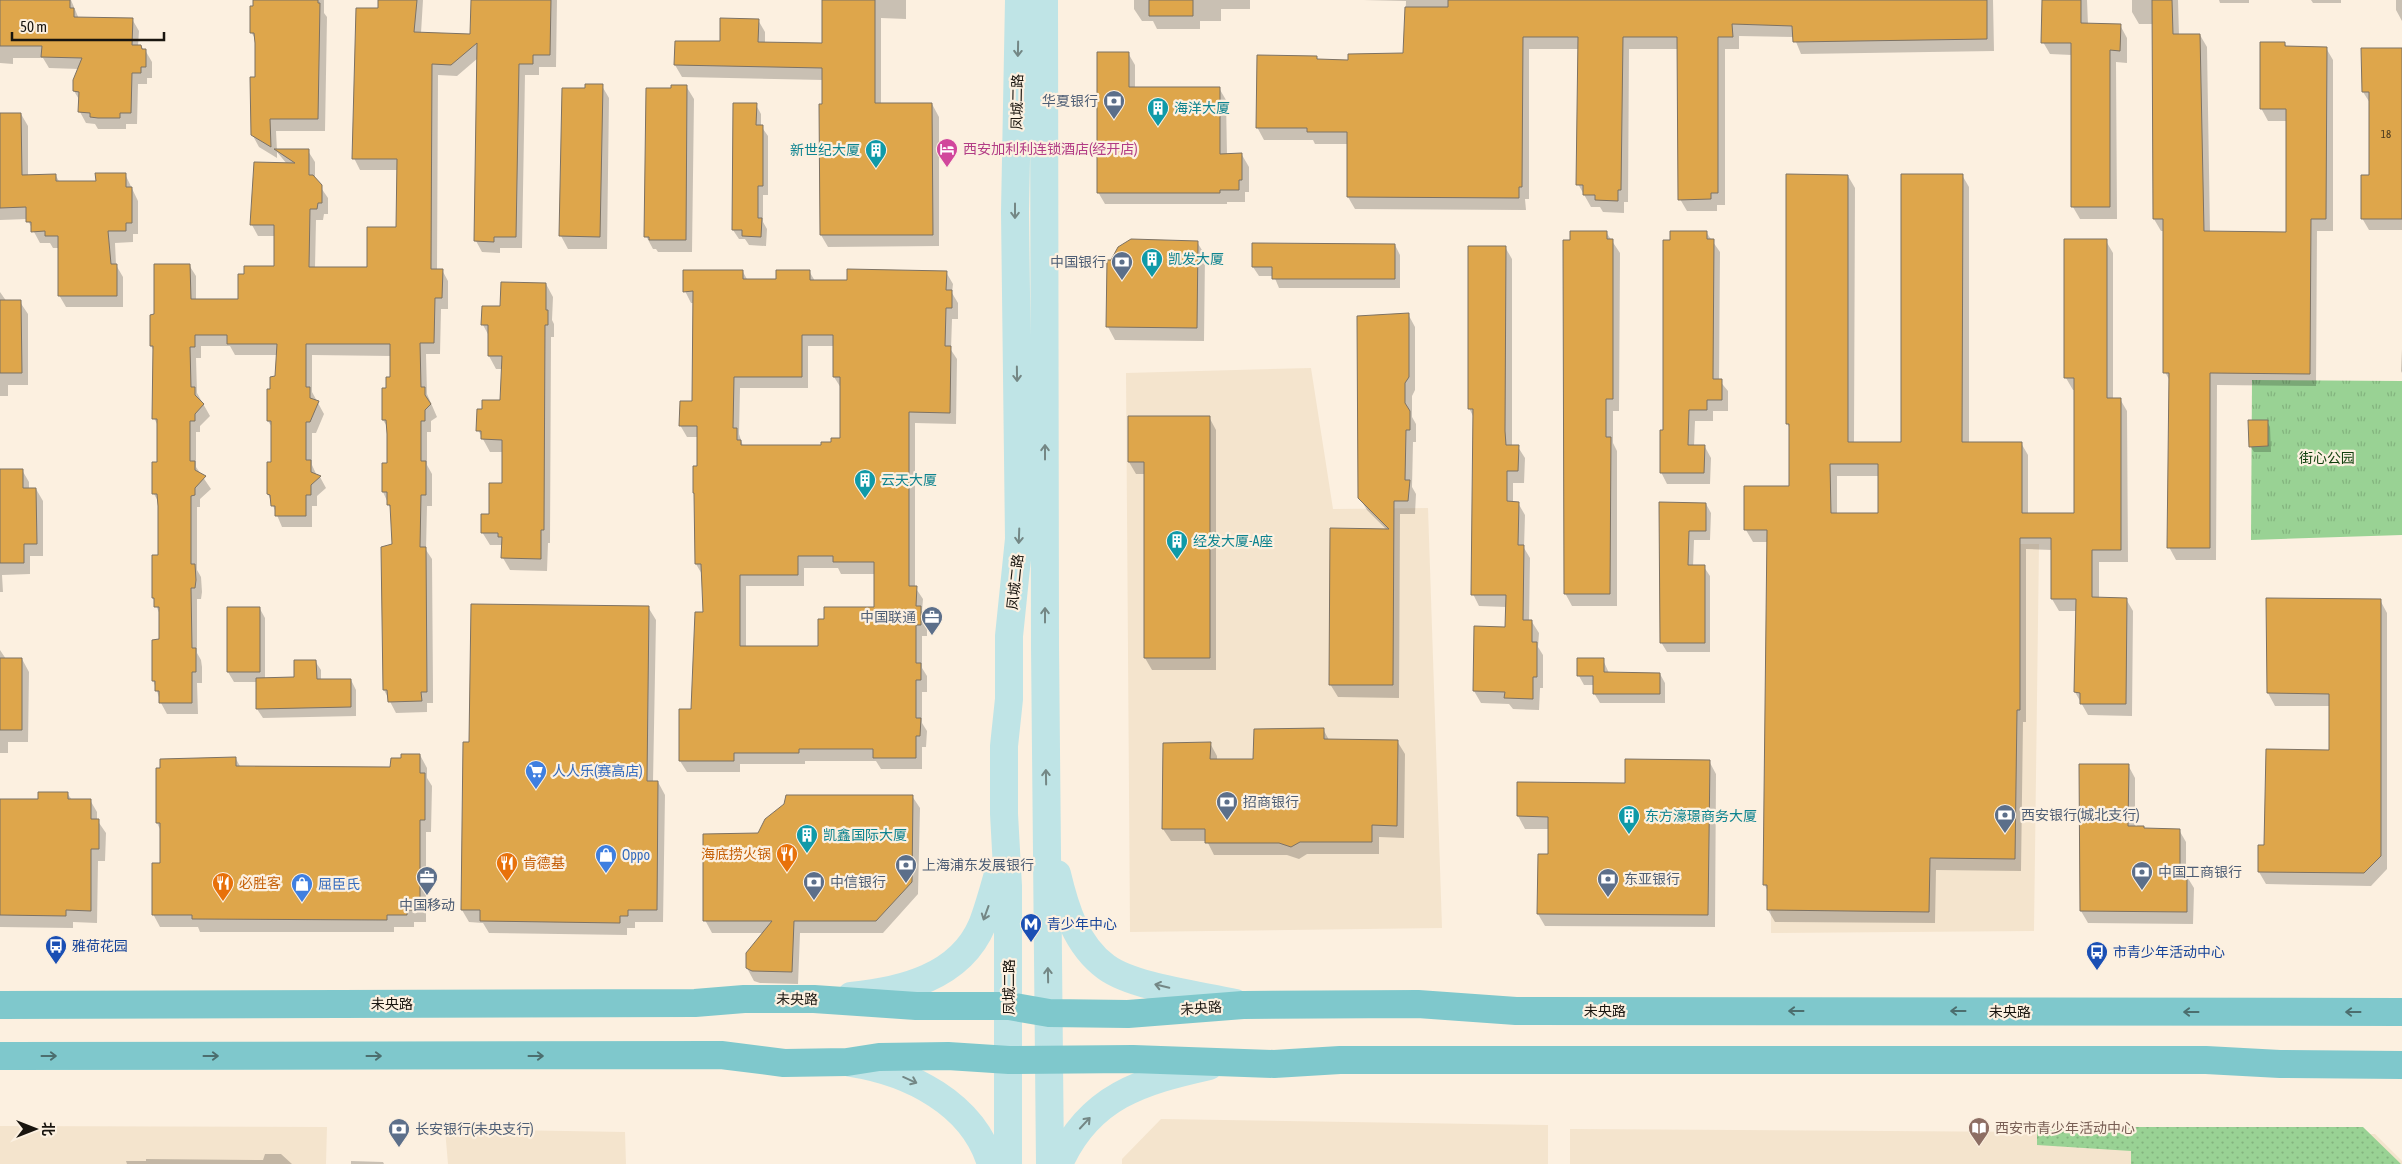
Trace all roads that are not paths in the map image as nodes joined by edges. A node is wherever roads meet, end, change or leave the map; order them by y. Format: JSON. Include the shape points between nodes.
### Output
{"nodes":[{"id":1,"x":1019,"y":0,"type":"edge"},
{"id":2,"x":1044,"y":0,"type":"edge"},
{"id":3,"x":1047,"y":807,"type":"junction"},
{"id":4,"x":1004,"y":814,"type":"junction"},
{"id":5,"x":814,"y":999,"type":"junction"},
{"id":6,"x":0,"y":1005,"type":"edge"},
{"id":7,"x":1243,"y":1005,"type":"junction"},
{"id":8,"x":1009,"y":1006,"type":"junction"},
{"id":9,"x":2402,"y":1012,"type":"edge"},
{"id":10,"x":1049,"y":1013,"type":"junction"},
{"id":11,"x":0,"y":1056,"type":"edge"},
{"id":12,"x":1049,"y":1058,"type":"junction"},
{"id":13,"x":1009,"y":1060,"type":"junction"},
{"id":14,"x":847,"y":1062,"type":"junction"},
{"id":15,"x":1220,"y":1064,"type":"junction"},
{"id":16,"x":2402,"y":1065,"type":"edge"},
{"id":17,"x":991,"y":1164,"type":"edge"},
{"id":18,"x":1008,"y":1164,"type":"edge"},
{"id":19,"x":1050,"y":1164,"type":"edge"},
{"id":20,"x":1059,"y":1164,"type":"edge"}],
"edges":[{"from":1,"to":4,"type":"main road","name":"凤城二路","one_way":true,"via":[[1015,212],[1019,539],[1010,636]]},
{"from":3,"to":2,"type":"main road","name":"凤城二路","one_way":true},
{"from":7,"to":3,"type":"main road","one_way":true,"via":[[1150,984],[1104,966],[1083,942],[1066,908],[1057,875]]},
{"from":10,"to":3,"type":"main road","name":"凤城二路","one_way":true},
{"from":4,"to":5,"type":"main road","one_way":true,"via":[[1000,867],[990,904],[982,926],[959,956],[943,970],[908,987]]},
{"from":4,"to":8,"type":"main road","name":"凤城二路"},
{"from":5,"to":6,"type":"main road","name":"未央路","via":[[695,1003]]},
{"from":5,"to":8,"type":"main road","name":"未央路","via":[[916,1006]]},
{"from":9,"to":7,"type":"main road","name":"未央路","one_way":true,"via":[[1516,1011],[1418,1004]]},
{"from":7,"to":10,"type":"main road","name":"未央路","via":[[1128,1014]]},
{"from":8,"to":10,"type":"main road","name":"未央路"},
{"from":8,"to":13,"type":"main road","name":"凤城二路"},
{"from":10,"to":12,"type":"main road","name":"凤城二路"},
{"from":11,"to":14,"type":"main road","one_way":true,"via":[[721,1055],[784,1063]]},
{"from":12,"to":13,"type":"main road"},
{"from":12,"to":15,"type":"main road"},
{"from":12,"to":19,"type":"main road","name":"凤城二路"},
{"from":13,"to":14,"type":"main road","via":[[899,1056]]},
{"from":13,"to":18,"type":"main road","name":"凤城二路"},
{"from":14,"to":17,"type":"main road","one_way":true,"via":[[890,1071],[936,1093],[967,1120],[979,1136]]},
{"from":15,"to":16,"type":"main road","via":[[1340,1060],[2206,1060]]},
{"from":20,"to":15,"type":"main road","one_way":true,"via":[[1076,1133],[1108,1101],[1170,1075]]}]}
